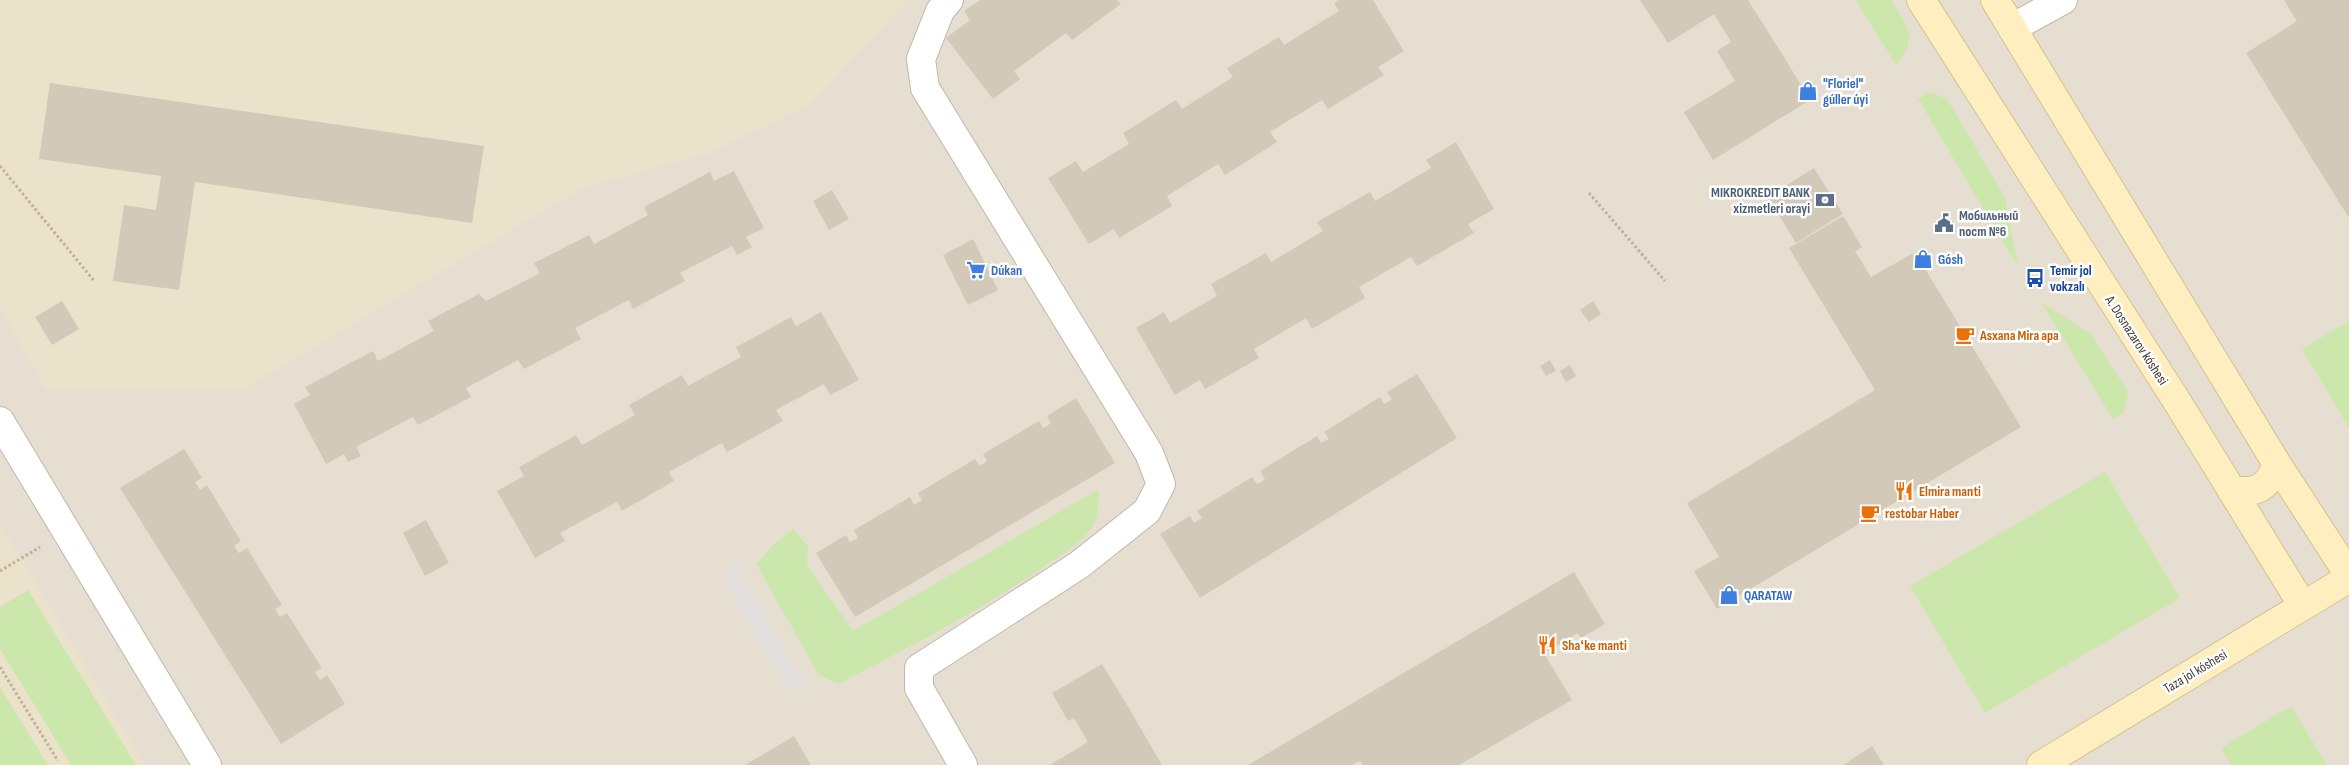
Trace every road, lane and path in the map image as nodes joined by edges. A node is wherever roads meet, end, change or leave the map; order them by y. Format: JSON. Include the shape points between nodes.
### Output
{"nodes":[{"id":1,"x":949,"y":0,"type":"edge"},
{"id":2,"x":1920,"y":0,"type":"edge"},
{"id":3,"x":1995,"y":0,"type":"edge"},
{"id":4,"x":2063,"y":0,"type":"edge"},
{"id":5,"x":2012,"y":28,"type":"junction"},
{"id":6,"x":0,"y":166,"type":"edge"},
{"id":7,"x":1589,"y":193,"type":"dead end"},
{"id":8,"x":1665,"y":281,"type":"dead end"},
{"id":9,"x":95,"y":282,"type":"dead end"},
{"id":10,"x":0,"y":421,"type":"edge"},
{"id":11,"x":2277,"y":464,"type":"junction"},
{"id":12,"x":2231,"y":490,"type":"junction"},
{"id":13,"x":67,"y":532,"type":"junction"},
{"id":14,"x":0,"y":571,"type":"edge"},
{"id":15,"x":2349,"y":577,"type":"edge"},
{"id":16,"x":2303,"y":606,"type":"junction"},
{"id":17,"x":0,"y":667,"type":"edge"},
{"id":18,"x":58,"y":761,"type":"dead end"},
{"id":19,"x":207,"y":765,"type":"edge"},
{"id":20,"x":963,"y":765,"type":"edge"},
{"id":21,"x":2041,"y":765,"type":"edge"}],
"edges":[{"from":1,"to":20,"type":"street","via":[[940,11],[921,59],[925,88],[1149,453],[1160,484],[1147,511],[1079,565],[918,668],[919,688]]},
{"from":2,"to":12,"type":"main road","name":"A. Dosnazarov kóshesi"},
{"from":3,"to":5,"type":"main road"},
{"from":4,"to":5,"type":"street"},
{"from":5,"to":11,"type":"main road"},
{"from":6,"to":9,"type":"path"},
{"from":7,"to":8,"type":"path"},
{"from":10,"to":13,"type":"street"},
{"from":11,"to":12,"type":"main road","via":[[2271,481],[2260,488],[2246,492]]},
{"from":11,"to":15,"type":"main road"},
{"from":12,"to":16,"type":"main road","name":"A. Dosnazarov kóshesi"},
{"from":13,"to":14,"type":"path"},
{"from":13,"to":19,"type":"street"},
{"from":15,"to":16,"type":"main road","name":"Taza jol kóshesi"},
{"from":16,"to":21,"type":"main road","name":"Taza jol kóshesi"},
{"from":17,"to":18,"type":"path"}]}
